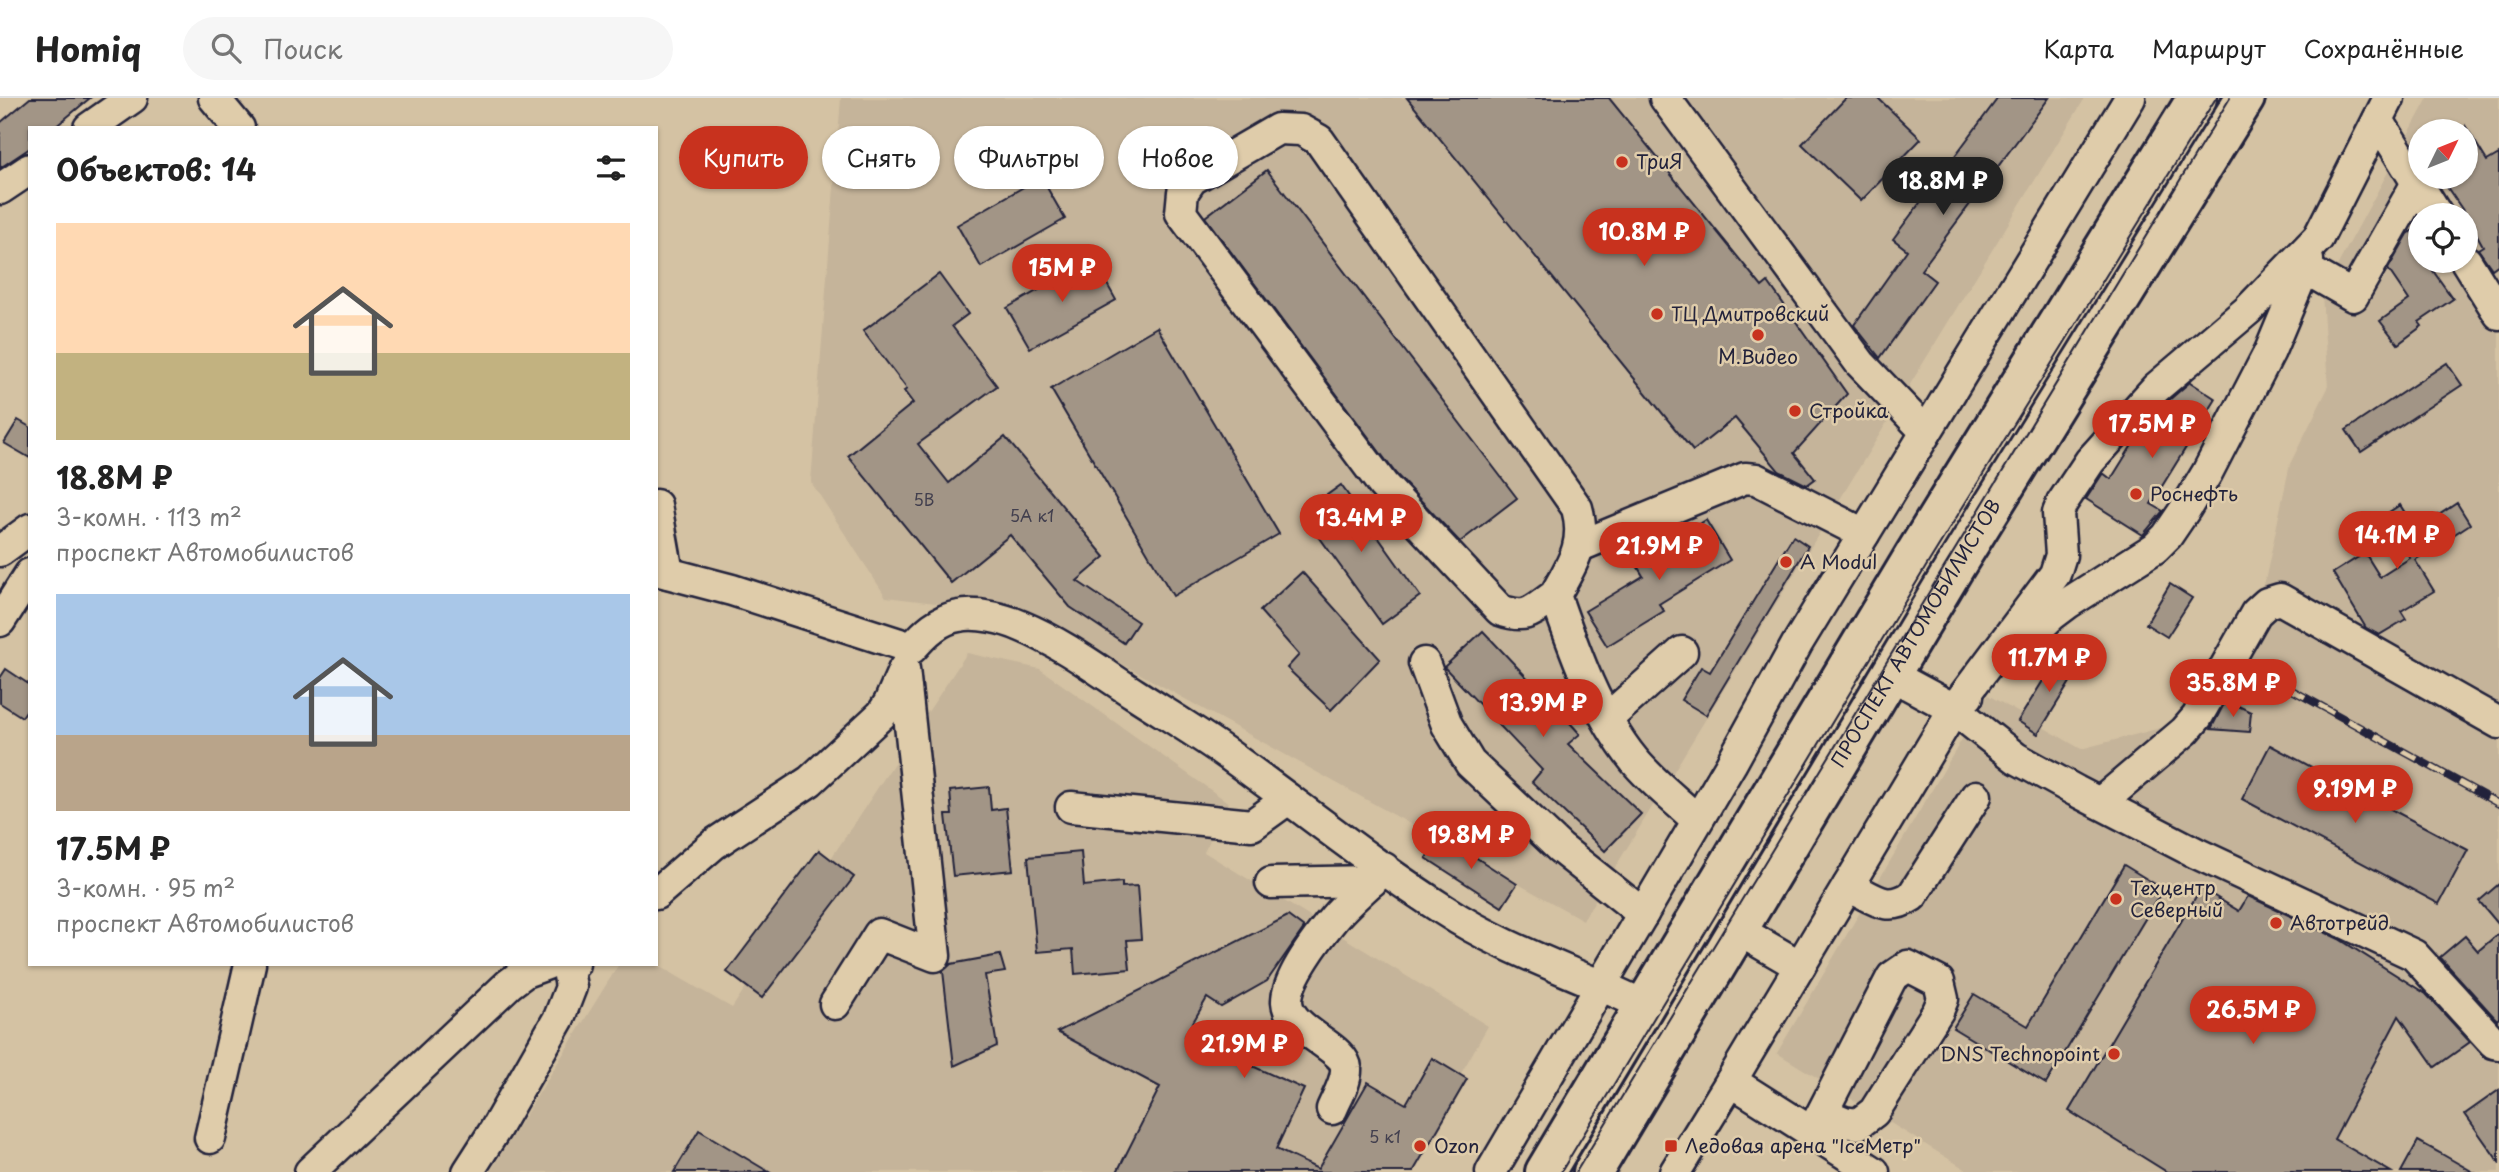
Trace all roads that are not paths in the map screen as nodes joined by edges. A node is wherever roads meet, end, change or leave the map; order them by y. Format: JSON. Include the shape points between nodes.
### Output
{"nodes":[{"id":1,"x":132,"y":98,"type":"edge"},
{"id":2,"x":214,"y":98,"type":"edge"},
{"id":3,"x":1665,"y":98,"type":"edge"},
{"id":4,"x":2130,"y":98,"type":"edge"},
{"id":5,"x":2197,"y":98,"type":"edge"},
{"id":6,"x":2245,"y":98,"type":"edge"},
{"id":7,"x":2384,"y":109,"type":"edge"},
{"id":8,"x":92,"y":126,"type":"edge"},
{"id":9,"x":237,"y":126,"type":"edge"},
{"id":10,"x":2408,"y":163,"type":"edge"},
{"id":11,"x":28,"y":170,"type":"edge"},
{"id":12,"x":0,"y":189,"type":"edge"},
{"id":13,"x":2414,"y":189,"type":"edge"},
{"id":14,"x":2318,"y":237,"type":"junction"},
{"id":15,"x":2304,"y":268,"type":"junction"},
{"id":16,"x":2473,"y":273,"type":"edge"},
{"id":17,"x":2499,"y":314,"type":"edge"},
{"id":18,"x":1926,"y":432,"type":"junction"},
{"id":19,"x":658,"y":527,"type":"edge"},
{"id":20,"x":28,"y":530,"type":"edge"},
{"id":21,"x":1864,"y":534,"type":"junction"},
{"id":22,"x":1580,"y":546,"type":"junction"},
{"id":23,"x":0,"y":551,"type":"edge"},
{"id":24,"x":662,"y":572,"type":"edge"},
{"id":25,"x":28,"y":576,"type":"edge"},
{"id":26,"x":1555,"y":595,"type":"junction"},
{"id":27,"x":0,"y":621,"type":"edge"},
{"id":28,"x":1682,"y":652,"type":"dead end"},
{"id":29,"x":908,"y":658,"type":"junction"},
{"id":30,"x":1424,"y":663,"type":"dead end"},
{"id":31,"x":1891,"y":675,"type":"junction"},
{"id":32,"x":1954,"y":709,"type":"junction"},
{"id":33,"x":1607,"y":719,"type":"junction"},
{"id":34,"x":2499,"y":723,"type":"edge"},
{"id":35,"x":1976,"y":796,"type":"dead end"},
{"id":36,"x":1288,"y":799,"type":"junction"},
{"id":37,"x":2100,"y":803,"type":"junction"},
{"id":38,"x":1071,"y":807,"type":"dead end"},
{"id":39,"x":1697,"y":820,"type":"junction"},
{"id":40,"x":1378,"y":875,"type":"junction"},
{"id":41,"x":1271,"y":883,"type":"dead end"},
{"id":42,"x":1848,"y":886,"type":"junction"},
{"id":43,"x":658,"y":892,"type":"edge"},
{"id":44,"x":1643,"y":914,"type":"junction"},
{"id":45,"x":1738,"y":930,"type":"junction"},
{"id":46,"x":250,"y":966,"type":"edge"},
{"id":47,"x":561,"y":966,"type":"edge"},
{"id":48,"x":1800,"y":966,"type":"junction"},
{"id":49,"x":1603,"y":985,"type":"junction"},
{"id":50,"x":835,"y":1004,"type":"dead end"},
{"id":51,"x":1645,"y":1006,"type":"junction"},
{"id":52,"x":2499,"y":1044,"type":"edge"},
{"id":53,"x":1731,"y":1081,"type":"junction"},
{"id":54,"x":1332,"y":1109,"type":"dead end"},
{"id":55,"x":1817,"y":1122,"type":"junction"},
{"id":56,"x":209,"y":1138,"type":"dead end"},
{"id":57,"x":310,"y":1172,"type":"edge"},
{"id":58,"x":468,"y":1172,"type":"edge"},
{"id":59,"x":1491,"y":1172,"type":"edge"},
{"id":60,"x":1545,"y":1172,"type":"edge"},
{"id":61,"x":1593,"y":1172,"type":"edge"},
{"id":62,"x":1675,"y":1172,"type":"edge"},
{"id":63,"x":1874,"y":1172,"type":"edge"}],
"edges":[{"from":1,"to":8,"type":"street"},
{"from":2,"to":9,"type":"street"},
{"from":3,"to":18,"type":"street","via":[[1860,363]]},
{"from":4,"to":18,"type":"street"},
{"from":5,"to":51,"type":"main road","name":"ПРОСПЕКТ АВТОМОБИЛИСТОВ","via":[[1915,554]]},
{"from":6,"to":31,"type":"main road","name":"ПРОСПЕКТ АВТОМОБИЛИСТОВ"},
{"from":7,"to":10,"type":"street"},
{"from":7,"to":14,"type":"street"},
{"from":11,"to":12,"type":"street"},
{"from":13,"to":15,"type":"street","via":[[2354,296]]},
{"from":14,"to":15,"type":"street"},
{"from":14,"to":32,"type":"street","via":[[2248,310],[2156,388],[2090,461],[2058,513],[2061,555],[2055,574]]},
{"from":15,"to":32,"type":"street","via":[[2270,351],[2207,473],[2167,536],[2052,615]]},
{"from":16,"to":17,"type":"street"},
{"from":18,"to":21,"type":"street"},
{"from":19,"to":24,"type":"street"},
{"from":20,"to":23,"type":"street"},
{"from":21,"to":22,"type":"street","via":[[1756,479],[1745,478]]},
{"from":21,"to":39,"type":"street"},
{"from":22,"to":26,"type":"street"},
{"from":22,"to":26,"type":"street","via":[[1582,526],[1577,508],[1319,140],[1301,130],[1278,129],[1192,179],[1183,192],[1181,214],[1383,485],[1500,610],[1517,616],[1530,613]]},
{"from":24,"to":29,"type":"street","via":[[732,590]]},
{"from":25,"to":27,"type":"street"},
{"from":26,"to":33,"type":"street","via":[[1583,671]]},
{"from":28,"to":33,"type":"street"},
{"from":29,"to":36,"type":"street","via":[[926,633],[960,615],[1019,625],[1056,643],[1235,759]]},
{"from":29,"to":43,"type":"street","via":[[882,714],[810,782],[715,844]]},
{"from":29,"to":50,"type":"street","via":[[935,956],[879,934]]},
{"from":30,"to":44,"type":"street","via":[[1447,725],[1470,763],[1560,848]]},
{"from":31,"to":32,"type":"street"},
{"from":31,"to":45,"type":"main road","name":"ПРОСПЕКТ АВТОМОБИЛИСТОВ"},
{"from":32,"to":37,"type":"street","via":[[2016,758]]},
{"from":32,"to":42,"type":"street"},
{"from":33,"to":39,"type":"street","via":[[1635,762]]},
{"from":34,"to":37,"type":"street","via":[[2280,599],[2256,613],[2185,731]]},
{"from":35,"to":42,"type":"street","via":[[1912,896],[1890,906]]},
{"from":36,"to":38,"type":"street","via":[[1252,825]]},
{"from":36,"to":40,"type":"street"},
{"from":37,"to":52,"type":"street","via":[[2414,955]]},
{"from":39,"to":44,"type":"street"},
{"from":40,"to":41,"type":"street"},
{"from":40,"to":49,"type":"street","via":[[1523,952]]},
{"from":40,"to":54,"type":"street","via":[[1335,917],[1307,956],[1287,1002],[1292,1016],[1347,1066]]},
{"from":42,"to":48,"type":"street"},
{"from":44,"to":49,"type":"street"},
{"from":45,"to":48,"type":"street"},
{"from":45,"to":61,"type":"main road","name":"ПРОСПЕКТ АВТОМОБИЛИСТОВ"},
{"from":46,"to":56,"type":"street"},
{"from":47,"to":57,"type":"street","via":[[525,972],[509,984]]},
{"from":47,"to":58,"type":"street","via":[[571,986],[559,1017]]},
{"from":48,"to":53,"type":"street"},
{"from":49,"to":51,"type":"street"},
{"from":49,"to":59,"type":"street"},
{"from":51,"to":60,"type":"main road","name":"ПРОСПЕКТ АВТОМОБИЛИСТОВ"},
{"from":53,"to":55,"type":"street"},
{"from":53,"to":62,"type":"street"},
{"from":55,"to":55,"type":"street","via":[[1892,977],[1908,966],[1939,982],[1943,999],[1938,1011],[1874,1112],[1858,1124]]},
{"from":55,"to":63,"type":"street"}]}
